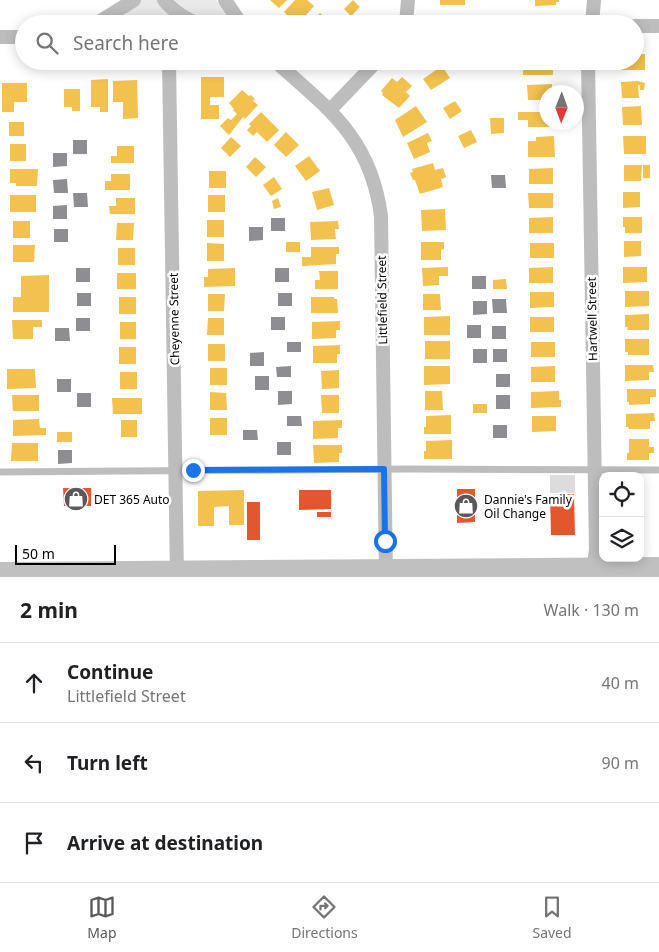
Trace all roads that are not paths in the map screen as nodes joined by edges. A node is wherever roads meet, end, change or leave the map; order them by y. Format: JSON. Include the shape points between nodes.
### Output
{"nodes":[{"id":1,"x":134,"y":0,"type":"edge"},
{"id":2,"x":164,"y":0,"type":"edge"},
{"id":3,"x":225,"y":0,"type":"edge"},
{"id":4,"x":408,"y":0,"type":"edge"},
{"id":5,"x":594,"y":0,"type":"edge"},
{"id":6,"x":110,"y":15,"type":"edge"},
{"id":7,"x":180,"y":15,"type":"edge"},
{"id":8,"x":235,"y":15,"type":"edge"},
{"id":9,"x":407,"y":15,"type":"edge"},
{"id":10,"x":593,"y":15,"type":"edge"},
{"id":11,"x":644,"y":26,"type":"edge"},
{"id":12,"x":659,"y":26,"type":"edge"},
{"id":13,"x":0,"y":37,"type":"edge"},
{"id":14,"x":15,"y":37,"type":"edge"},
{"id":15,"x":169,"y":70,"type":"edge"},
{"id":16,"x":285,"y":70,"type":"edge"},
{"id":17,"x":368,"y":70,"type":"edge"},
{"id":18,"x":588,"y":70,"type":"edge"},
{"id":19,"x":330,"y":110,"type":"junction"},
{"id":20,"x":384,"y":469,"type":"junction"},
{"id":21,"x":594,"y":469,"type":"junction"},
{"id":22,"x":659,"y":470,"type":"edge"},
{"id":23,"x":176,"y":471,"type":"junction"},
{"id":24,"x":0,"y":472,"type":"edge"},
{"id":25,"x":659,"y":567,"type":"edge"},
{"id":26,"x":0,"y":572,"type":"edge"},
{"id":27,"x":593,"y":572,"type":"edge"},
{"id":28,"x":626,"y":572,"type":"edge"},
{"id":29,"x":386,"y":573,"type":"edge"},
{"id":30,"x":177,"y":574,"type":"edge"}],
"edges":[{"from":1,"to":6,"type":"street"},
{"from":2,"to":7,"type":"street"},
{"from":3,"to":8,"type":"street"},
{"from":4,"to":9,"type":"street"},
{"from":5,"to":10,"type":"street"},
{"from":11,"to":12,"type":"street"},
{"from":13,"to":14,"type":"street"},
{"from":15,"to":23,"type":"street","name":"Cheyenne Street"},
{"from":16,"to":19,"type":"street","name":"Littlefield Street"},
{"from":17,"to":19,"type":"street"},
{"from":18,"to":21,"type":"street","name":"Hartwell Street"},
{"from":19,"to":20,"type":"street","name":"Littlefield Street","via":[[364,155],[381,216]]},
{"from":20,"to":21,"type":"lane"},
{"from":20,"to":23,"type":"lane"},
{"from":20,"to":29,"type":"street","name":"Littlefield Street"},
{"from":21,"to":22,"type":"lane"},
{"from":21,"to":27,"type":"street","name":"Hartwell Street","via":[[596,550]]},
{"from":23,"to":24,"type":"lane"},
{"from":23,"to":30,"type":"street","name":"Cheyenne Street"},
{"from":25,"to":28,"type":"street"},
{"from":26,"to":30,"type":"street"},
{"from":27,"to":28,"type":"street"},
{"from":27,"to":29,"type":"street"},
{"from":29,"to":30,"type":"street"}]}
